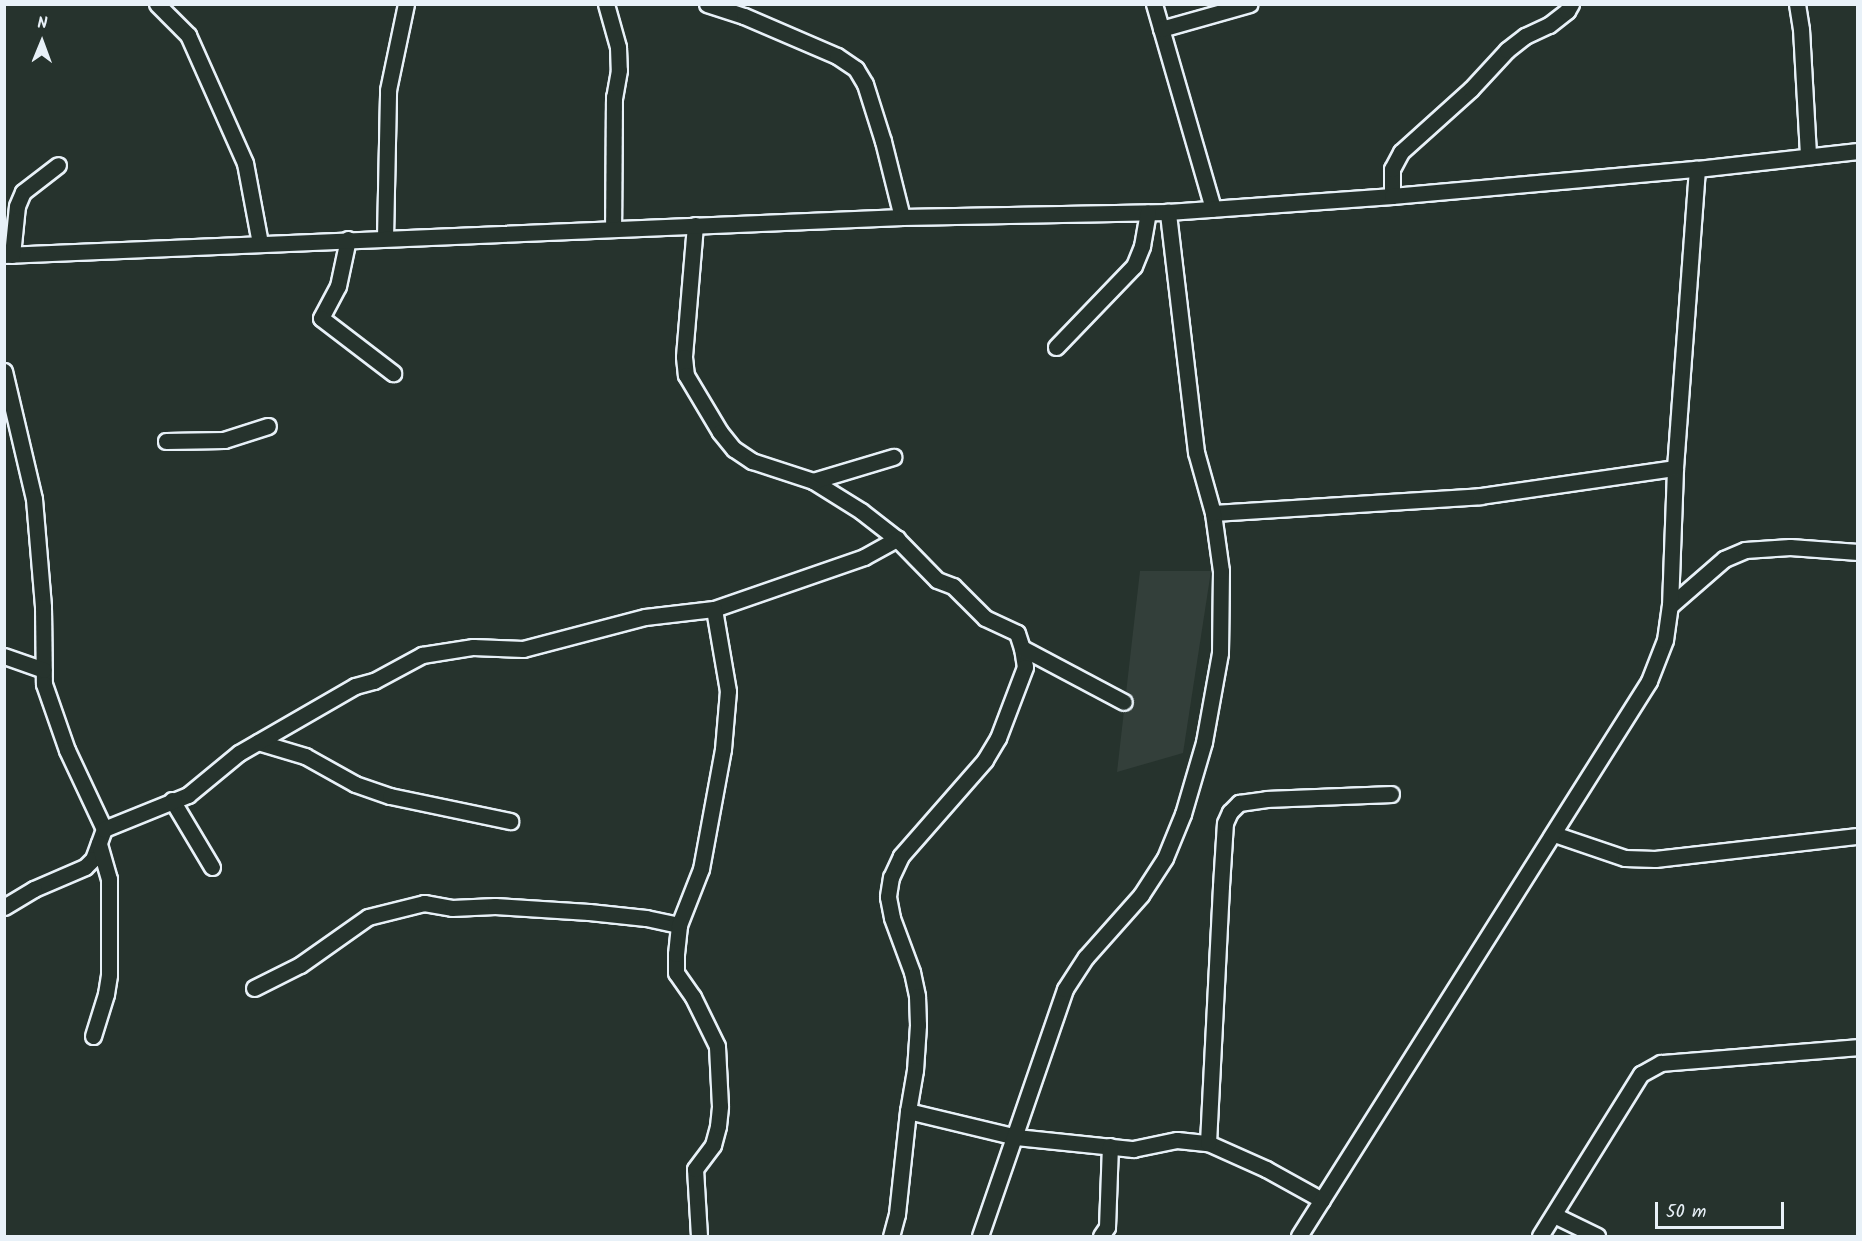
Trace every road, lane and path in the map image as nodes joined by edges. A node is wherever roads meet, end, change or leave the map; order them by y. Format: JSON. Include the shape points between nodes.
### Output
{"nodes":[{"id":1,"x":157,"y":4,"type":"edge"},
{"id":2,"x":406,"y":4,"type":"edge"},
{"id":3,"x":606,"y":4,"type":"edge"},
{"id":4,"x":707,"y":4,"type":"edge"},
{"id":5,"x":1154,"y":4,"type":"edge"},
{"id":6,"x":1250,"y":4,"type":"edge"},
{"id":7,"x":1571,"y":4,"type":"edge"},
{"id":8,"x":1797,"y":4,"type":"edge"},
{"id":9,"x":1161,"y":29,"type":"junction"},
{"id":10,"x":1857,"y":151,"type":"edge"},
{"id":11,"x":1808,"y":156,"type":"junction"},
{"id":12,"x":58,"y":165,"type":"dead end"},
{"id":13,"x":1697,"y":169,"type":"junction"},
{"id":14,"x":1392,"y":196,"type":"junction"},
{"id":15,"x":1213,"y":209,"type":"junction"},
{"id":16,"x":1148,"y":213,"type":"junction"},
{"id":17,"x":1168,"y":213,"type":"junction"},
{"id":18,"x":902,"y":217,"type":"junction"},
{"id":19,"x":695,"y":225,"type":"junction"},
{"id":20,"x":613,"y":228,"type":"junction"},
{"id":21,"x":385,"y":237,"type":"junction"},
{"id":22,"x":348,"y":239,"type":"junction"},
{"id":23,"x":260,"y":243,"type":"junction"},
{"id":24,"x":8,"y":255,"type":"edge"},
{"id":25,"x":1056,"y":347,"type":"dead end"},
{"id":26,"x":393,"y":373,"type":"dead end"},
{"id":27,"x":6,"y":381,"type":"edge"},
{"id":28,"x":268,"y":426,"type":"dead end"},
{"id":29,"x":166,"y":441,"type":"dead end"},
{"id":30,"x":893,"y":457,"type":"dead end"},
{"id":31,"x":1676,"y":468,"type":"junction"},
{"id":32,"x":813,"y":481,"type":"junction"},
{"id":33,"x":1213,"y":513,"type":"junction"},
{"id":34,"x":897,"y":539,"type":"junction"},
{"id":35,"x":1857,"y":552,"type":"edge"},
{"id":36,"x":1670,"y":606,"type":"junction"},
{"id":37,"x":714,"y":609,"type":"junction"},
{"id":38,"x":1022,"y":648,"type":"junction"},
{"id":39,"x":4,"y":656,"type":"edge"},
{"id":40,"x":44,"y":670,"type":"junction"},
{"id":41,"x":1124,"y":702,"type":"dead end"},
{"id":42,"x":258,"y":742,"type":"junction"},
{"id":43,"x":1391,"y":794,"type":"dead end"},
{"id":44,"x":172,"y":800,"type":"junction"},
{"id":45,"x":510,"y":821,"type":"dead end"},
{"id":46,"x":1554,"y":834,"type":"junction"},
{"id":47,"x":102,"y":836,"type":"junction"},
{"id":48,"x":1857,"y":836,"type":"edge"},
{"id":49,"x":212,"y":867,"type":"dead end"},
{"id":50,"x":4,"y":907,"type":"edge"},
{"id":51,"x":679,"y":925,"type":"junction"},
{"id":52,"x":254,"y":988,"type":"dead end"},
{"id":53,"x":93,"y":1036,"type":"dead end"},
{"id":54,"x":1857,"y":1047,"type":"edge"},
{"id":55,"x":908,"y":1111,"type":"junction"},
{"id":56,"x":1016,"y":1137,"type":"junction"},
{"id":57,"x":1208,"y":1143,"type":"junction"},
{"id":58,"x":1110,"y":1146,"type":"junction"},
{"id":59,"x":1322,"y":1200,"type":"junction"},
{"id":60,"x":1554,"y":1215,"type":"junction"},
{"id":61,"x":699,"y":1236,"type":"edge"},
{"id":62,"x":891,"y":1236,"type":"edge"},
{"id":63,"x":980,"y":1236,"type":"edge"},
{"id":64,"x":1101,"y":1236,"type":"edge"},
{"id":65,"x":1299,"y":1236,"type":"edge"},
{"id":66,"x":1540,"y":1236,"type":"edge"},
{"id":67,"x":1597,"y":1236,"type":"edge"}],
"edges":[{"from":1,"to":23,"type":"street","via":[[188,35],[244,163]]},
{"from":2,"to":21,"type":"street","via":[[388,90]]},
{"from":3,"to":20,"type":"street","via":[[618,47],[619,70],[614,97]]},
{"from":4,"to":18,"type":"street","via":[[837,56],[856,69],[865,84],[883,141]]},
{"from":5,"to":9,"type":"street"},
{"from":6,"to":9,"type":"street"},
{"from":7,"to":14,"type":"street","via":[[1549,25],[1507,50],[1401,153],[1392,169]]},
{"from":8,"to":11,"type":"street"},
{"from":9,"to":15,"type":"street"},
{"from":10,"to":11,"type":"street"},
{"from":11,"to":13,"type":"street"},
{"from":12,"to":24,"type":"street","via":[[23,192]]},
{"from":13,"to":14,"type":"street"},
{"from":13,"to":31,"type":"street"},
{"from":14,"to":15,"type":"street"},
{"from":15,"to":17,"type":"street"},
{"from":16,"to":17,"type":"street"},
{"from":16,"to":18,"type":"street"},
{"from":16,"to":25,"type":"street","via":[[1134,266]]},
{"from":17,"to":33,"type":"street","via":[[1196,452]]},
{"from":18,"to":19,"type":"street"},
{"from":19,"to":20,"type":"street"},
{"from":19,"to":32,"type":"street","via":[[684,357],[686,375],[734,449],[752,460]]},
{"from":20,"to":21,"type":"street"},
{"from":21,"to":22,"type":"street"},
{"from":22,"to":23,"type":"street"},
{"from":22,"to":26,"type":"street","via":[[338,286],[321,318]]},
{"from":23,"to":24,"type":"street"},
{"from":27,"to":40,"type":"street","via":[[34,499]]},
{"from":28,"to":29,"type":"street","via":[[224,440]]},
{"from":30,"to":32,"type":"street"},
{"from":31,"to":33,"type":"street","via":[[1480,496]]},
{"from":31,"to":36,"type":"street"},
{"from":32,"to":34,"type":"street"},
{"from":33,"to":56,"type":"street","via":[[1221,571],[1220,653],[1204,742],[1183,814],[1165,858],[1141,895],[1086,957],[1065,989]]},
{"from":34,"to":37,"type":"street","via":[[864,557]]},
{"from":34,"to":38,"type":"street","via":[[937,580],[953,586],[986,618],[1017,633]]},
{"from":35,"to":36,"type":"street","via":[[1790,547],[1745,550],[1724,560]]},
{"from":36,"to":46,"type":"street","via":[[1665,639],[1649,681]]},
{"from":37,"to":42,"type":"street","via":[[645,617],[523,649],[473,647],[422,655],[374,681],[355,686]]},
{"from":37,"to":51,"type":"street","via":[[728,691],[723,749],[701,869]]},
{"from":38,"to":41,"type":"street"},
{"from":38,"to":55,"type":"street","via":[[1025,667],[998,738],[985,760],[901,856],[891,877],[888,897],[892,918],[917,996],[915,1070]]},
{"from":39,"to":40,"type":"street"},
{"from":40,"to":47,"type":"street","via":[[44,684],[67,750]]},
{"from":42,"to":44,"type":"street","via":[[188,795]]},
{"from":42,"to":45,"type":"street","via":[[305,756],[355,784],[390,796]]},
{"from":43,"to":57,"type":"street","via":[[1267,799],[1239,803],[1230,812],[1225,823]]},
{"from":44,"to":47,"type":"street"},
{"from":44,"to":49,"type":"street"},
{"from":46,"to":48,"type":"street","via":[[1625,858],[1655,859]]},
{"from":46,"to":59,"type":"street"},
{"from":47,"to":50,"type":"street","via":[[86,867],[34,889]]},
{"from":47,"to":53,"type":"street","via":[[110,879],[109,975]]},
{"from":51,"to":52,"type":"street","via":[[589,912],[495,906],[452,908],[424,903],[368,917],[300,965]]},
{"from":51,"to":61,"type":"street","via":[[676,974],[693,997],[717,1046],[718,1126],[713,1145],[695,1169]]},
{"from":54,"to":60,"type":"street","via":[[1661,1063],[1641,1074]]},
{"from":55,"to":56,"type":"street"},
{"from":55,"to":62,"type":"street"},
{"from":56,"to":58,"type":"street"},
{"from":56,"to":63,"type":"street"},
{"from":57,"to":58,"type":"street","via":[[1177,1140],[1133,1149]]},
{"from":57,"to":59,"type":"street"},
{"from":58,"to":64,"type":"street","via":[[1107,1227]]},
{"from":59,"to":65,"type":"street"},
{"from":60,"to":66,"type":"street"},
{"from":60,"to":67,"type":"street"}]}
